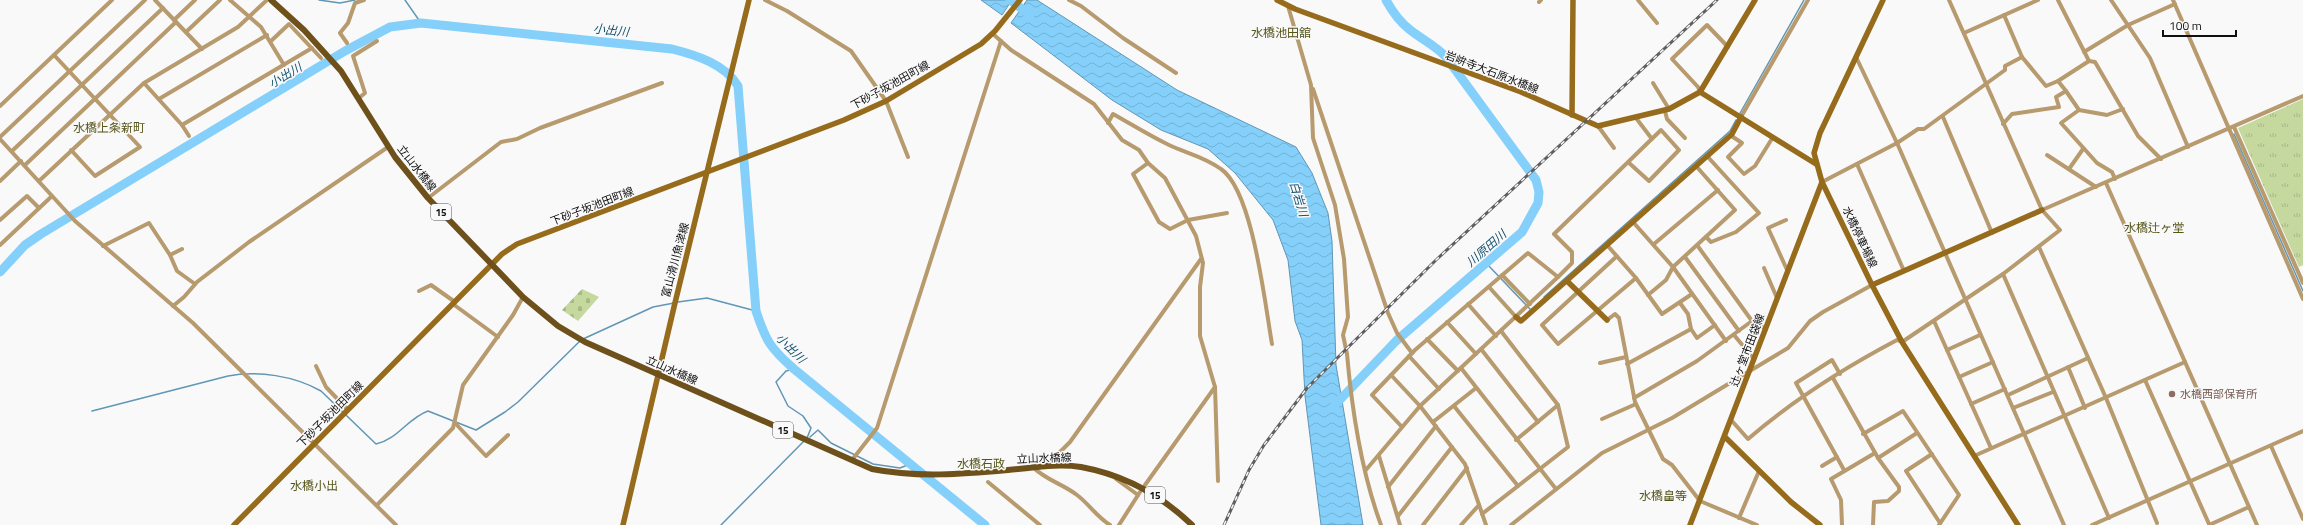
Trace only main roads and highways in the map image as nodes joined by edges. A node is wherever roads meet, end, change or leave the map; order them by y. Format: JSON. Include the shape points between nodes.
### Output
{"nodes":[{"id":1,"x":271,"y":0,"type":"edge"},
{"id":2,"x":749,"y":0,"type":"edge"},
{"id":3,"x":1020,"y":0,"type":"edge"},
{"id":4,"x":1277,"y":0,"type":"edge"},
{"id":5,"x":1754,"y":0,"type":"edge"},
{"id":6,"x":1883,"y":0,"type":"edge"},
{"id":7,"x":1573,"y":1,"type":"edge"},
{"id":8,"x":1700,"y":92,"type":"junction"},
{"id":9,"x":1572,"y":115,"type":"junction"},
{"id":10,"x":1741,"y":117,"type":"junction"},
{"id":11,"x":1816,"y":164,"type":"junction"},
{"id":12,"x":707,"y":173,"type":"junction"},
{"id":13,"x":1822,"y":182,"type":"junction"},
{"id":14,"x":2042,"y":210,"type":"road end"},
{"id":15,"x":491,"y":263,"type":"junction"},
{"id":16,"x":1567,"y":281,"type":"junction"},
{"id":17,"x":1872,"y":285,"type":"junction"},
{"id":18,"x":1516,"y":317,"type":"road end"},
{"id":19,"x":1607,"y":320,"type":"road end"},
{"id":20,"x":658,"y":376,"type":"junction"},
{"id":21,"x":1725,"y":437,"type":"junction"},
{"id":22,"x":2017,"y":524,"type":"edge"},
{"id":23,"x":234,"y":525,"type":"edge"},
{"id":24,"x":623,"y":525,"type":"edge"},
{"id":25,"x":1192,"y":525,"type":"edge"},
{"id":26,"x":1690,"y":525,"type":"edge"},
{"id":27,"x":1820,"y":525,"type":"edge"}],
"edges":[{"from":1,"to":15,"type":"main road","name":"立山水橋線","number":"15","via":[[328,56],[359,98],[388,147],[410,177]]},
{"from":2,"to":12,"type":"main road","name":"富山滑川魚津線"},
{"from":3,"to":12,"type":"main road","name":"下砂子坂池田町線","via":[[994,33],[981,44],[886,100],[844,120]]},
{"from":4,"to":9,"type":"main road","name":"岩峅寺大石原水橋線","via":[[1521,92]]},
{"from":5,"to":8,"type":"main road"},
{"from":6,"to":11,"type":"main road","via":[[1820,133],[1814,154]]},
{"from":7,"to":9,"type":"main road"},
{"from":8,"to":9,"type":"main road","name":"岩峅寺大石原水橋線","via":[[1667,110],[1598,126]]},
{"from":8,"to":10,"type":"main road"},
{"from":10,"to":11,"type":"main road"},
{"from":10,"to":16,"type":"main road","via":[[1730,135]]},
{"from":11,"to":13,"type":"main road","name":"水橋停車場線"},
{"from":12,"to":15,"type":"main road","name":"下砂子坂池田町線","via":[[517,244]]},
{"from":12,"to":20,"type":"main road","name":"富山滑川魚津線"},
{"from":13,"to":17,"type":"main road","name":"水橋停車場線"},
{"from":13,"to":21,"type":"main road","name":"辻ヶ堂市田袋線"},
{"from":14,"to":17,"type":"main road"},
{"from":15,"to":20,"type":"main road","name":"立山水橋線","number":"15","via":[[523,297],[558,326],[585,342]]},
{"from":15,"to":23,"type":"main road","name":"下砂子坂池田町線"},
{"from":16,"to":18,"type":"main road","via":[[1521,321]]},
{"from":16,"to":19,"type":"main road"},
{"from":17,"to":22,"type":"main road","name":"水橋停車場線","via":[[1902,342]]},
{"from":20,"to":24,"type":"main road","name":"富山滑川魚津線"},
{"from":20,"to":25,"type":"main road","name":"立山水橋線","number":"15","via":[[872,468],[910,474],[943,474],[1046,466],[1081,467],[1148,490]]},
{"from":21,"to":26,"type":"main road","name":"辻ヶ堂市田袋線"},
{"from":21,"to":27,"type":"main road","via":[[1791,502]]}]}
